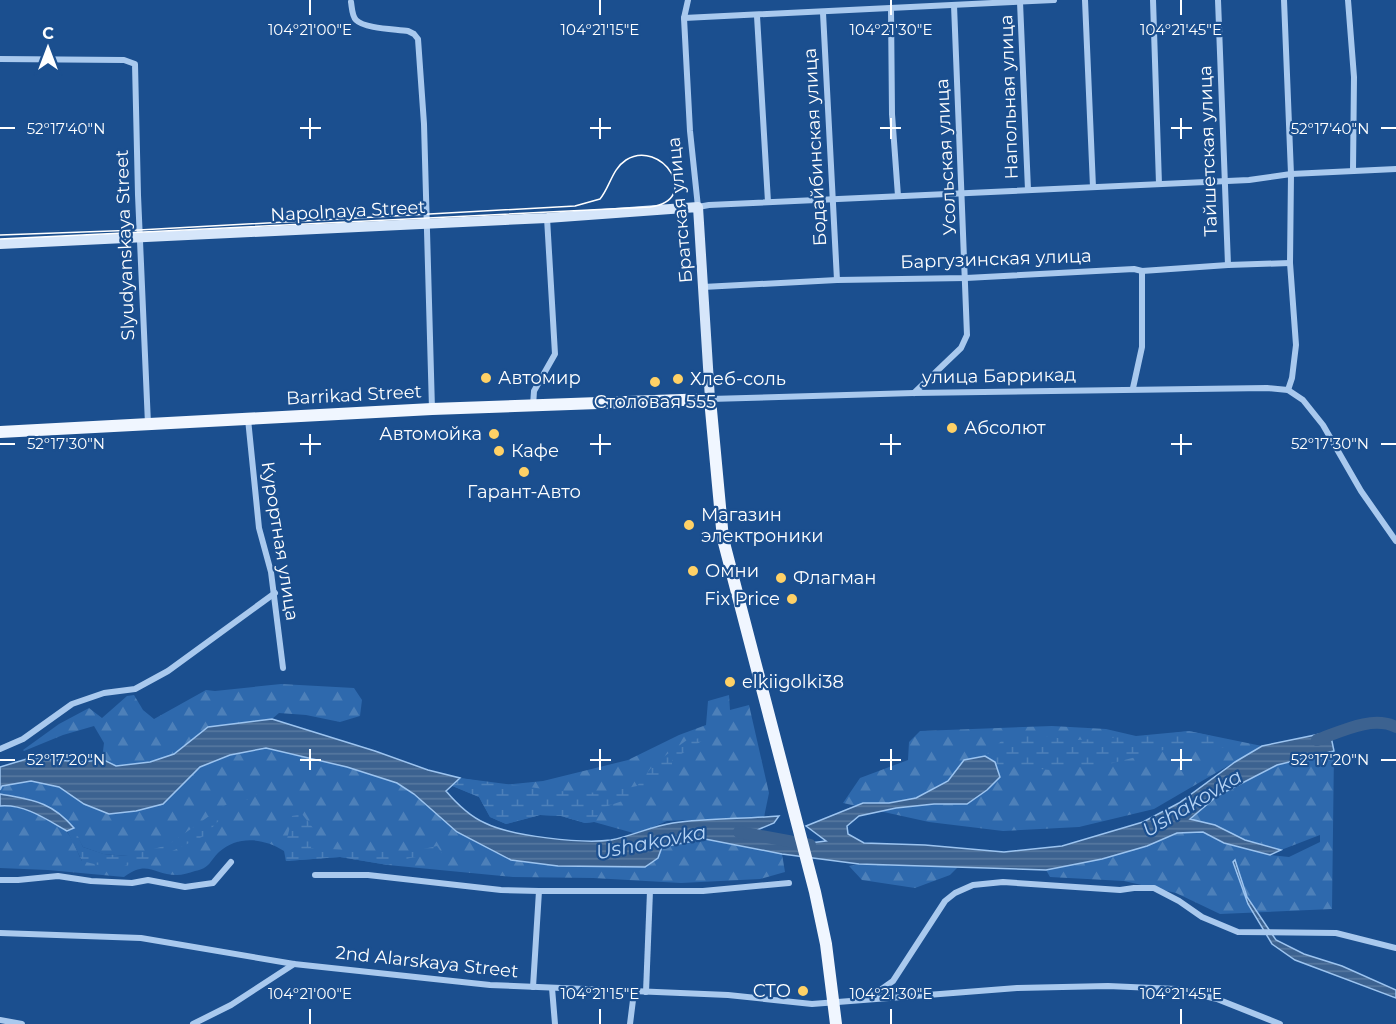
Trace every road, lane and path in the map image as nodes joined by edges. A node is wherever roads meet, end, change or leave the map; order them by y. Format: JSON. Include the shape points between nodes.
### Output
{"nodes":[{"id":1,"x":688,"y":0,"type":"edge"},
{"id":2,"x":1054,"y":0,"type":"edge"},
{"id":3,"x":1085,"y":0,"type":"edge"},
{"id":4,"x":1153,"y":0,"type":"edge"},
{"id":5,"x":1218,"y":0,"type":"edge"},
{"id":6,"x":1284,"y":0,"type":"edge"},
{"id":7,"x":1348,"y":0,"type":"edge"},
{"id":8,"x":351,"y":2,"type":"dead end"},
{"id":9,"x":1020,"y":2,"type":"junction"},
{"id":10,"x":954,"y":5,"type":"junction"},
{"id":11,"x":891,"y":9,"type":"junction"},
{"id":12,"x":823,"y":12,"type":"junction"},
{"id":13,"x":757,"y":16,"type":"junction"},
{"id":14,"x":684,"y":18,"type":"junction"},
{"id":15,"x":0,"y":59,"type":"edge"},
{"id":16,"x":1396,"y":169,"type":"edge"},
{"id":17,"x":1353,"y":170,"type":"junction"},
{"id":18,"x":1291,"y":174,"type":"junction"},
{"id":19,"x":1225,"y":181,"type":"junction"},
{"id":20,"x":1160,"y":184,"type":"junction"},
{"id":21,"x":1093,"y":187,"type":"junction"},
{"id":22,"x":1028,"y":190,"type":"junction"},
{"id":23,"x":962,"y":193,"type":"junction"},
{"id":24,"x":898,"y":196,"type":"junction"},
{"id":25,"x":831,"y":199,"type":"junction"},
{"id":26,"x":768,"y":202,"type":"junction"},
{"id":27,"x":698,"y":207,"type":"junction"},
{"id":28,"x":547,"y":218,"type":"junction"},
{"id":29,"x":427,"y":224,"type":"junction"},
{"id":30,"x":140,"y":238,"type":"junction"},
{"id":31,"x":0,"y":244,"type":"edge"},
{"id":32,"x":1290,"y":263,"type":"junction"},
{"id":33,"x":1228,"y":265,"type":"junction"},
{"id":34,"x":1142,"y":271,"type":"junction"},
{"id":35,"x":966,"y":278,"type":"junction"},
{"id":36,"x":837,"y":280,"type":"junction"},
{"id":37,"x":703,"y":287,"type":"junction"},
{"id":38,"x":1133,"y":388,"type":"junction"},
{"id":39,"x":1288,"y":390,"type":"junction"},
{"id":40,"x":914,"y":393,"type":"junction"},
{"id":41,"x":710,"y":399,"type":"junction"},
{"id":42,"x":533,"y":407,"type":"junction"},
{"id":43,"x":432,"y":409,"type":"junction"},
{"id":44,"x":248,"y":419,"type":"junction"},
{"id":45,"x":148,"y":425,"type":"junction"},
{"id":46,"x":0,"y":432,"type":"edge"},
{"id":47,"x":1396,"y":541,"type":"edge"},
{"id":48,"x":274,"y":593,"type":"junction"},
{"id":49,"x":283,"y":668,"type":"dead end"},
{"id":50,"x":0,"y":749,"type":"edge"},
{"id":51,"x":231,"y":862,"type":"dead end"},
{"id":52,"x":315,"y":875,"type":"dead end"},
{"id":53,"x":0,"y":880,"type":"edge"},
{"id":54,"x":789,"y":883,"type":"dead end"},
{"id":55,"x":539,"y":891,"type":"junction"},
{"id":56,"x":650,"y":891,"type":"junction"},
{"id":57,"x":0,"y":933,"type":"edge"},
{"id":58,"x":1396,"y":948,"type":"edge"},
{"id":59,"x":294,"y":964,"type":"junction"},
{"id":60,"x":893,"y":981,"type":"junction"},
{"id":61,"x":533,"y":987,"type":"junction"},
{"id":62,"x":552,"y":988,"type":"junction"},
{"id":63,"x":634,"y":992,"type":"junction"},
{"id":64,"x":646,"y":992,"type":"junction"},
{"id":65,"x":900,"y":996,"type":"junction"},
{"id":66,"x":868,"y":998,"type":"junction"},
{"id":67,"x":833,"y":1003,"type":"junction"},
{"id":68,"x":0,"y":1020,"type":"edge"},
{"id":69,"x":22,"y":1024,"type":"edge"},
{"id":70,"x":193,"y":1024,"type":"edge"},
{"id":71,"x":555,"y":1024,"type":"edge"},
{"id":72,"x":630,"y":1024,"type":"edge"},
{"id":73,"x":836,"y":1024,"type":"edge"},
{"id":74,"x":1280,"y":1024,"type":"edge"}],
"edges":[{"from":1,"to":14,"type":"street","name":"Братская улица"},
{"from":2,"to":9,"type":"street"},
{"from":3,"to":21,"type":"street"},
{"from":4,"to":20,"type":"street"},
{"from":5,"to":19,"type":"street","name":"Тайшетская улица"},
{"from":6,"to":18,"type":"street"},
{"from":7,"to":17,"type":"street","via":[[1354,77]]},
{"from":8,"to":29,"type":"street","via":[[356,20],[364,25],[408,31],[418,39]]},
{"from":9,"to":10,"type":"street"},
{"from":9,"to":22,"type":"street","name":"Напольная улица"},
{"from":10,"to":11,"type":"street"},
{"from":10,"to":23,"type":"street","name":"Усольская улица"},
{"from":11,"to":12,"type":"street"},
{"from":11,"to":24,"type":"street"},
{"from":12,"to":13,"type":"street"},
{"from":12,"to":25,"type":"street","name":"Бодайбинская улица"},
{"from":13,"to":14,"type":"street"},
{"from":13,"to":26,"type":"street"},
{"from":14,"to":27,"type":"street","name":"Братская улица"},
{"from":15,"to":30,"type":"street","name":"Slyudyanskaya Street","via":[[124,60],[135,64]]},
{"from":16,"to":17,"type":"street","name":"Напольная улица"},
{"from":17,"to":18,"type":"street","name":"Напольная улица"},
{"from":18,"to":19,"type":"street","name":"Напольная улица"},
{"from":18,"to":32,"type":"street"},
{"from":19,"to":20,"type":"street","name":"Напольная улица"},
{"from":19,"to":33,"type":"street","name":"Тайшетская улица"},
{"from":20,"to":21,"type":"street","name":"Напольная улица"},
{"from":21,"to":22,"type":"street","name":"Напольная улица"},
{"from":22,"to":23,"type":"street","name":"Напольная улица"},
{"from":23,"to":24,"type":"street","name":"Напольная улица"},
{"from":23,"to":35,"type":"street","name":"Усольская улица"},
{"from":24,"to":25,"type":"street","name":"Напольная улица"},
{"from":25,"to":26,"type":"street","name":"Напольная улица"},
{"from":25,"to":36,"type":"street","name":"Бодайбинская улица"},
{"from":26,"to":27,"type":"street","name":"Напольная улица"},
{"from":27,"to":28,"type":"street","name":"Napolnaya Street"},
{"from":27,"to":37,"type":"street","name":"Братская улица"},
{"from":28,"to":29,"type":"street","name":"Napolnaya Street"},
{"from":28,"to":42,"type":"street","via":[[555,354],[534,391]]},
{"from":29,"to":30,"type":"street","name":"Napolnaya Street"},
{"from":29,"to":43,"type":"street"},
{"from":30,"to":31,"type":"street","name":"Napolnaya Street"},
{"from":30,"to":45,"type":"street","name":"Slyudyanskaya Street"},
{"from":32,"to":33,"type":"street","name":"Баргузинская улица"},
{"from":32,"to":39,"type":"street","via":[[1296,345]]},
{"from":33,"to":34,"type":"street","name":"Баргузинская улица"},
{"from":34,"to":35,"type":"street","name":"Баргузинская улица"},
{"from":34,"to":38,"type":"street","via":[[1142,347]]},
{"from":35,"to":36,"type":"street","name":"Баргузинская улица"},
{"from":35,"to":40,"type":"street","name":"Усольская улица","via":[[967,335],[961,348]]},
{"from":36,"to":37,"type":"street","name":"Баргузинская улица"},
{"from":37,"to":41,"type":"street","name":"Братская улица"},
{"from":38,"to":39,"type":"street","name":"улица Баррикад"},
{"from":38,"to":40,"type":"street","name":"улица Баррикад"},
{"from":39,"to":47,"type":"street","via":[[1303,400],[1323,425]]},
{"from":40,"to":41,"type":"street","name":"улица Баррикад"},
{"from":41,"to":42,"type":"main road","name":"Barrikad Street"},
{"from":41,"to":67,"type":"main road","via":[[723,539],[814,892],[826,944]]},
{"from":42,"to":43,"type":"main road","name":"Barrikad Street"},
{"from":43,"to":44,"type":"main road","name":"Barrikad Street"},
{"from":44,"to":45,"type":"main road","name":"Barrikad Street"},
{"from":44,"to":48,"type":"street","name":"Курортная улица","via":[[259,528]]},
{"from":45,"to":46,"type":"main road","name":"Barrikad Street"},
{"from":48,"to":49,"type":"street","name":"Курортная улица"},
{"from":48,"to":50,"type":"street","via":[[168,670],[135,689],[104,693],[72,704],[23,739]]},
{"from":51,"to":53,"type":"street","via":[[213,883],[184,887],[148,880],[132,883],[58,876]]},
{"from":52,"to":55,"type":"street","via":[[368,875]]},
{"from":54,"to":56,"type":"street","via":[[703,891]]},
{"from":55,"to":56,"type":"street"},
{"from":55,"to":61,"type":"street"},
{"from":56,"to":64,"type":"street"},
{"from":57,"to":59,"type":"street","name":"2nd Alarskaya Street","via":[[141,938]]},
{"from":58,"to":60,"type":"street","via":[[1336,933],[1246,933],[1202,917],[1154,888],[1120,890],[1003,882],[973,885],[945,901]]},
{"from":59,"to":61,"type":"street","name":"2nd Alarskaya Street"},
{"from":59,"to":70,"type":"street","via":[[231,1005]]},
{"from":60,"to":65,"type":"street"},
{"from":60,"to":66,"type":"street"},
{"from":61,"to":62,"type":"street","name":"2nd Alarskaya Street"},
{"from":62,"to":63,"type":"street","name":"2nd Alarskaya Street"},
{"from":62,"to":71,"type":"street"},
{"from":63,"to":64,"type":"street","name":"2nd Alarskaya Street"},
{"from":63,"to":72,"type":"street"},
{"from":64,"to":67,"type":"street","name":"2nd Alarskaya Street"},
{"from":65,"to":66,"type":"street","name":"2nd Alarskaya Street"},
{"from":65,"to":74,"type":"street","name":"2nd Alarskaya Street","via":[[1028,988],[1176,989],[1217,999]]},
{"from":66,"to":67,"type":"street","name":"2nd Alarskaya Street"},
{"from":67,"to":73,"type":"main road"},
{"from":68,"to":69,"type":"street"}]}
